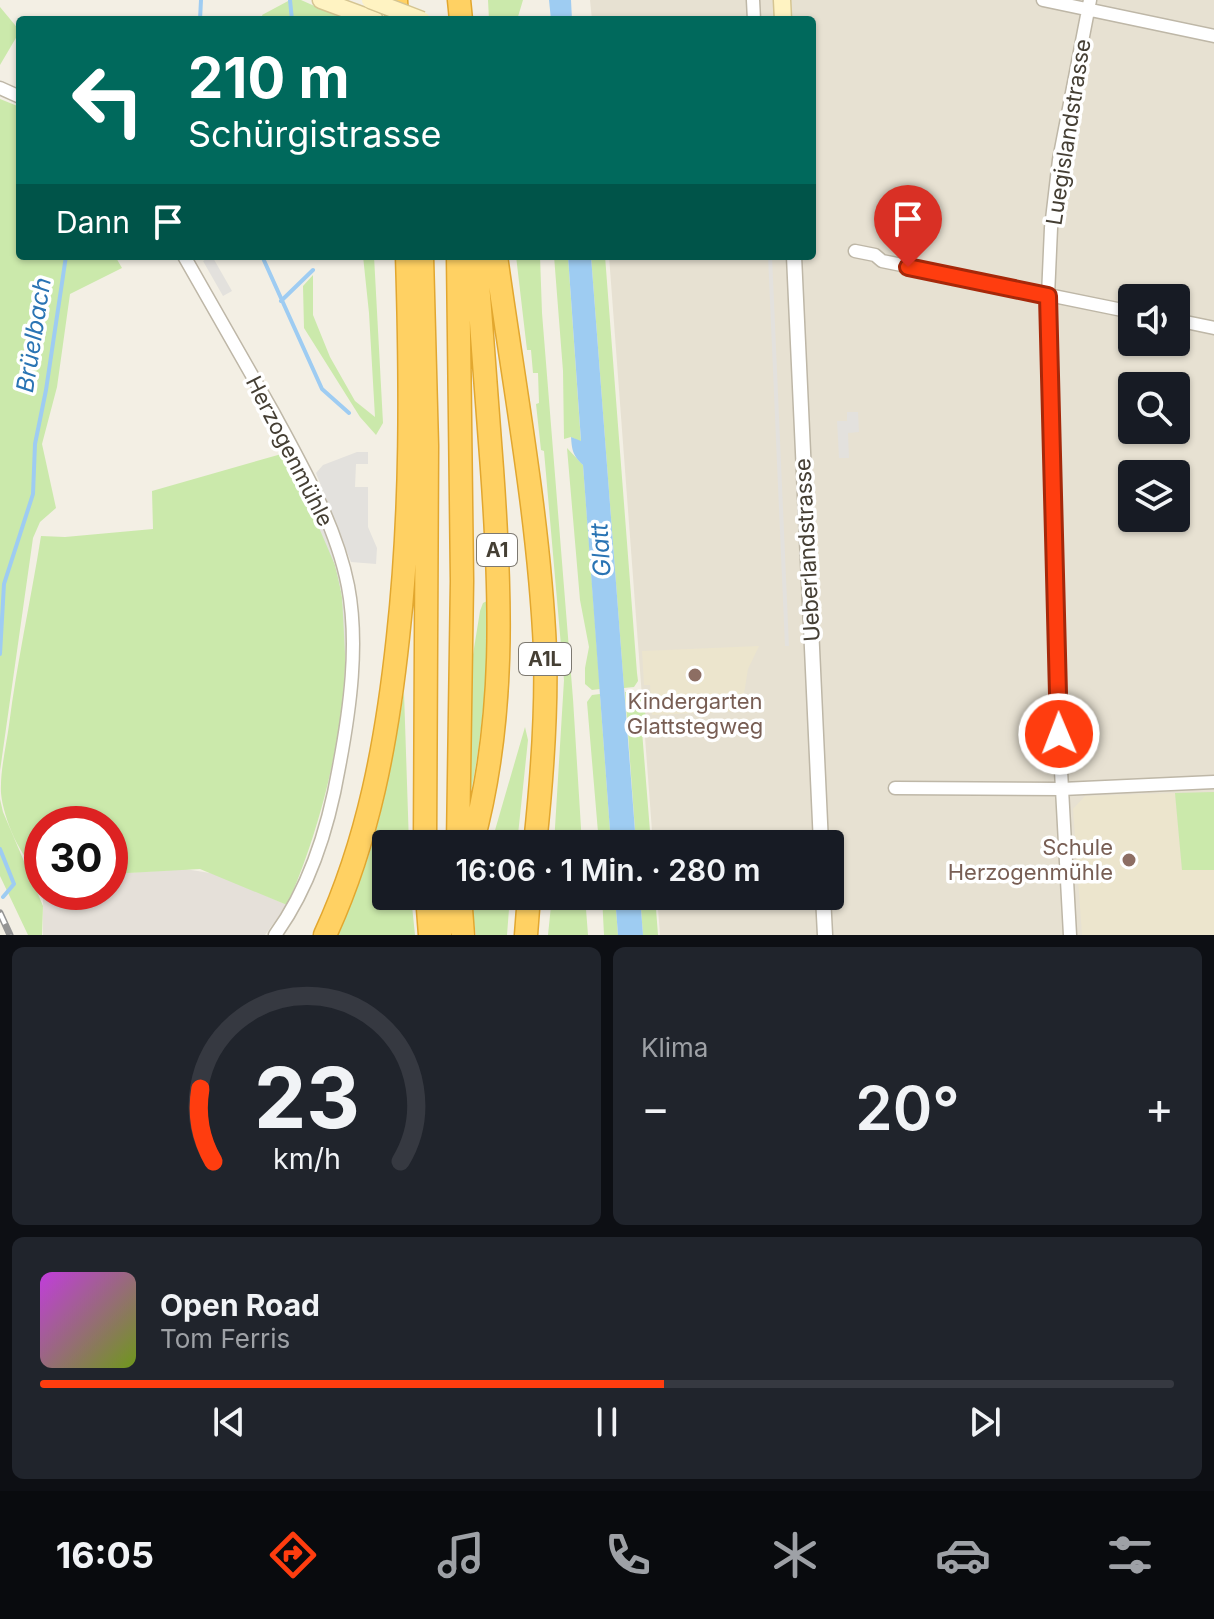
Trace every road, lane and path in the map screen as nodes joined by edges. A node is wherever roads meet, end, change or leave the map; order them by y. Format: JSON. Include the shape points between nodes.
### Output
{"nodes":[{"id":1,"x":321,"y":0,"type":"edge"},
{"id":2,"x":370,"y":0,"type":"edge"},
{"id":3,"x":1043,"y":0,"type":"edge"},
{"id":4,"x":1089,"y":5,"type":"edge"},
{"id":5,"x":364,"y":16,"type":"edge"},
{"id":6,"x":412,"y":16,"type":"edge"},
{"id":7,"x":1214,"y":36,"type":"edge"},
{"id":8,"x":855,"y":251,"type":"dead end"},
{"id":9,"x":186,"y":260,"type":"edge"},
{"id":10,"x":407,"y":260,"type":"edge"},
{"id":11,"x":422,"y":260,"type":"edge"},
{"id":12,"x":458,"y":260,"type":"edge"},
{"id":13,"x":476,"y":260,"type":"edge"},
{"id":14,"x":497,"y":260,"type":"edge"},
{"id":15,"x":794,"y":260,"type":"edge"},
{"id":16,"x":1048,"y":296,"type":"junction"},
{"id":17,"x":1118,"y":309,"type":"edge"},
{"id":18,"x":1190,"y":323,"type":"edge"},
{"id":19,"x":1214,"y":328,"type":"edge"},
{"id":20,"x":1214,"y":782,"type":"edge"},
{"id":21,"x":895,"y":788,"type":"dead end"},
{"id":22,"x":1062,"y":789,"type":"junction"},
{"id":23,"x":425,"y":830,"type":"edge"},
{"id":24,"x":468,"y":830,"type":"edge"},
{"id":25,"x":473,"y":830,"type":"edge"},
{"id":26,"x":536,"y":830,"type":"edge"},
{"id":27,"x":820,"y":830,"type":"edge"},
{"id":28,"x":428,"y":910,"type":"edge"},
{"id":29,"x":451,"y":910,"type":"edge"},
{"id":30,"x":460,"y":910,"type":"edge"},
{"id":31,"x":528,"y":910,"type":"edge"},
{"id":32,"x":824,"y":910,"type":"edge"},
{"id":33,"x":275,"y":935,"type":"edge"},
{"id":34,"x":325,"y":935,"type":"edge"},
{"id":35,"x":430,"y":935,"type":"edge"},
{"id":36,"x":439,"y":935,"type":"edge"},
{"id":37,"x":463,"y":935,"type":"edge"},
{"id":38,"x":526,"y":935,"type":"edge"},
{"id":39,"x":825,"y":935,"type":"edge"},
{"id":40,"x":1070,"y":935,"type":"edge"}],
"edges":[{"from":1,"to":5,"type":"main road"},
{"from":2,"to":6,"type":"main road","bridge":true},
{"from":3,"to":4,"type":"street"},
{"from":4,"to":7,"type":"street"},
{"from":4,"to":16,"type":"street","name":"Luegislandstrasse","via":[[1059,160]]},
{"from":8,"to":16,"type":"street"},
{"from":9,"to":33,"type":"street","name":"Herzogenmühle","via":[[318,499],[348,587],[350,688],[334,797],[294,908]]},
{"from":10,"to":34,"type":"highway","via":[[410,489],[395,665],[368,822]]},
{"from":11,"to":23,"type":"highway"},
{"from":12,"to":24,"type":"highway"},
{"from":13,"to":25,"type":"highway","number":"A1","via":[[500,622],[493,735]]},
{"from":14,"to":26,"type":"highway","number":"A1L","via":[[543,615],[544,730]]},
{"from":15,"to":27,"type":"street","name":"Ueberlandstrasse"},
{"from":16,"to":17,"type":"street"},
{"from":16,"to":22,"type":"street","name":"Luegislandstrasse"},
{"from":18,"to":19,"type":"street"},
{"from":20,"to":22,"type":"street"},
{"from":21,"to":22,"type":"street"},
{"from":22,"to":40,"type":"street","name":"Luegislandstrasse"},
{"from":28,"to":35,"type":"highway"},
{"from":29,"to":36,"type":"highway"},
{"from":30,"to":37,"type":"highway"},
{"from":31,"to":38,"type":"highway"},
{"from":32,"to":39,"type":"street"}]}
